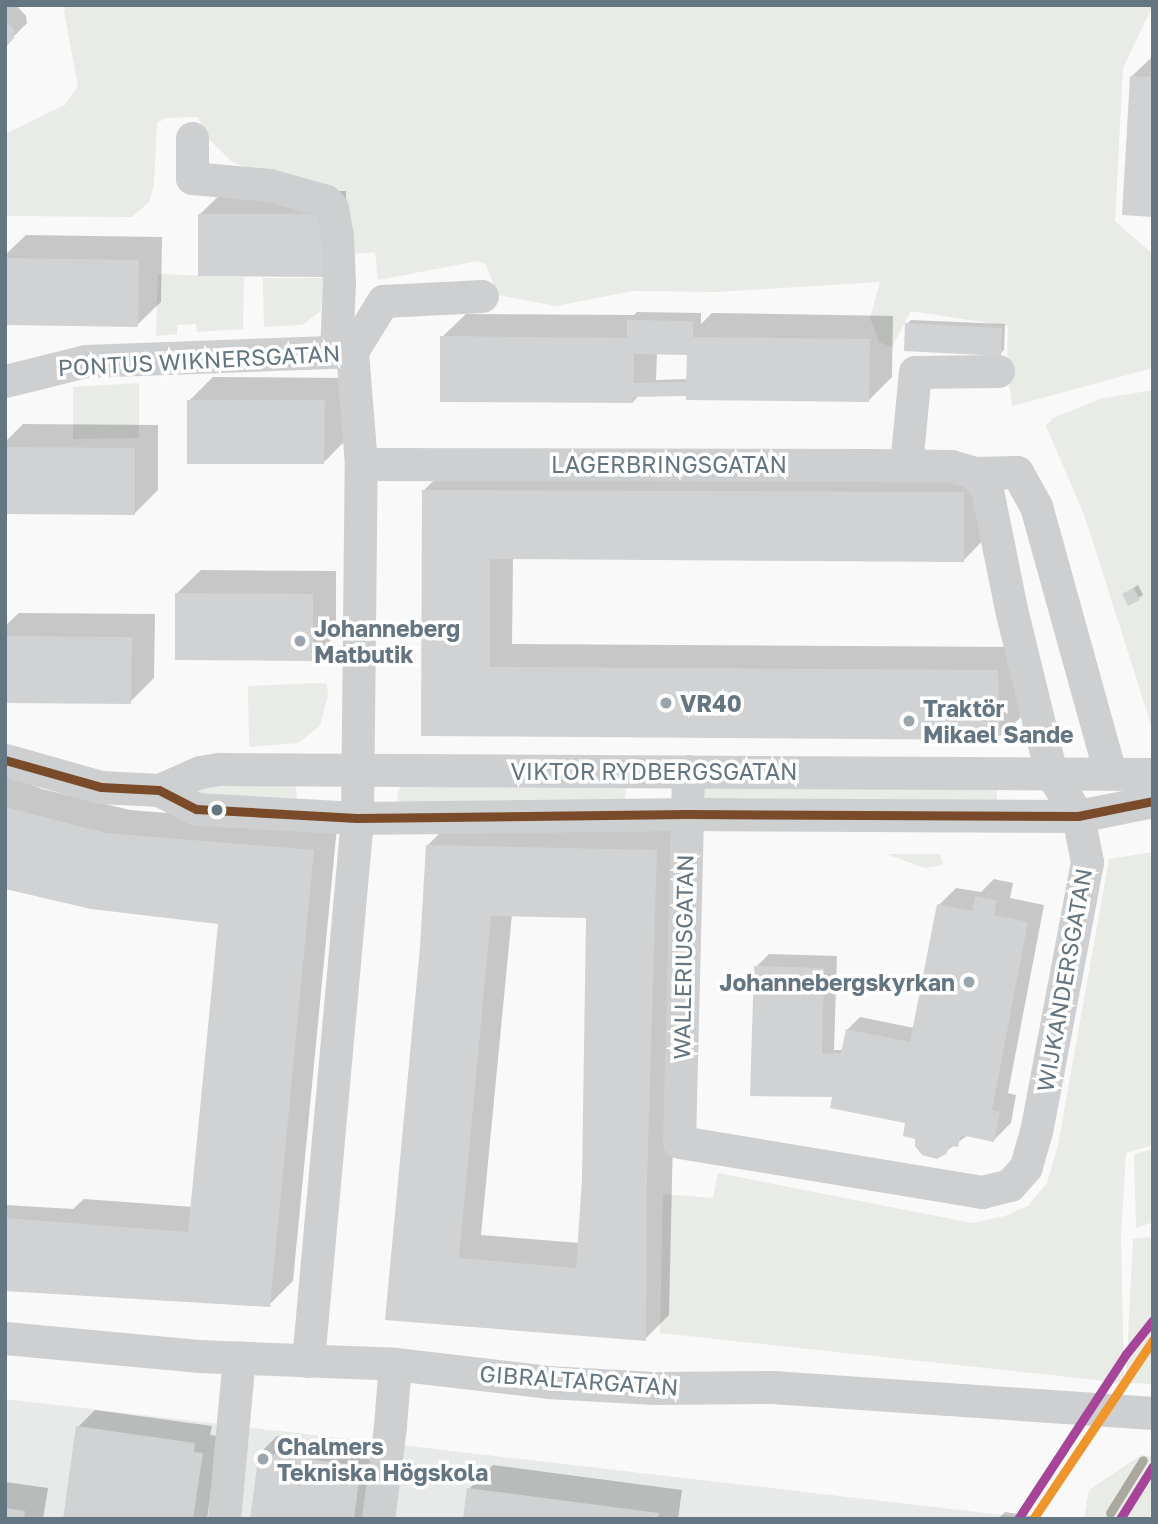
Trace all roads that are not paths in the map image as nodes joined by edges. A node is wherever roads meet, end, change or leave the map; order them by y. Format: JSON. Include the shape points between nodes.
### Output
{"nodes":[{"id":1,"x":192,"y":138,"type":"dead end"},
{"id":2,"x":482,"y":296,"type":"dead end"},
{"id":3,"x":344,"y":351,"type":"junction"},
{"id":4,"x":998,"y":371,"type":"dead end"},
{"id":5,"x":5,"y":381,"type":"edge"},
{"id":6,"x":361,"y":464,"type":"junction"},
{"id":7,"x":906,"y":465,"type":"junction"},
{"id":8,"x":975,"y":473,"type":"junction"},
{"id":9,"x":5,"y":760,"type":"edge"},
{"id":10,"x":356,"y":769,"type":"junction"},
{"id":11,"x":688,"y":771,"type":"junction"},
{"id":12,"x":1051,"y":773,"type":"junction"},
{"id":13,"x":1110,"y":773,"type":"junction"},
{"id":14,"x":1153,"y":774,"type":"edge"},
{"id":15,"x":159,"y":790,"type":"junction"},
{"id":16,"x":1153,"y":801,"type":"edge"},
{"id":17,"x":687,"y":814,"type":"junction"},
{"id":18,"x":1078,"y":816,"type":"junction"},
{"id":19,"x":357,"y":818,"type":"junction"},
{"id":20,"x":679,"y":1142,"type":"joint"},
{"id":21,"x":5,"y":1338,"type":"edge"},
{"id":22,"x":239,"y":1358,"type":"junction"},
{"id":23,"x":308,"y":1360,"type":"junction"},
{"id":24,"x":395,"y":1364,"type":"junction"},
{"id":25,"x":1153,"y":1413,"type":"edge"},
{"id":26,"x":224,"y":1519,"type":"edge"},
{"id":27,"x":378,"y":1519,"type":"edge"}],
"edges":[{"from":1,"to":3,"type":"street","via":[[192,178],[270,185],[326,201],[332,208]]},
{"from":2,"to":3,"type":"street","via":[[383,301]]},
{"from":3,"to":5,"type":"street","name":"PONTUS WIKNERSGATAN","via":[[85,361]]},
{"from":3,"to":6,"type":"street"},
{"from":4,"to":7,"type":"street","via":[[915,372]]},
{"from":6,"to":7,"type":"street","name":"LAGERBRINGSGATAN"},
{"from":6,"to":10,"type":"street"},
{"from":7,"to":8,"type":"street","name":"LAGERBRINGSGATAN","via":[[951,466]]},
{"from":8,"to":12,"type":"street","name":"WIJKANDERSGATAN","via":[[987,489]]},
{"from":8,"to":13,"type":"street","via":[[1017,472],[1037,506]]},
{"from":9,"to":15,"type":"street","name":"VIKTOR RYDBERGSGATAN","via":[[101,787]]},
{"from":10,"to":11,"type":"street","name":"VIKTOR RYDBERGSGATAN"},
{"from":10,"to":15,"type":"street","name":"VIKTOR RYDBERGSGATAN","via":[[220,769],[200,772]]},
{"from":10,"to":19,"type":"street"},
{"from":11,"to":12,"type":"street","name":"VIKTOR RYDBERGSGATAN"},
{"from":11,"to":17,"type":"street","name":"WALLERIUSGATAN"},
{"from":12,"to":13,"type":"street","name":"VIKTOR RYDBERGSGATAN"},
{"from":12,"to":18,"type":"street","name":"WIJKANDERSGATAN"},
{"from":13,"to":14,"type":"street","name":"VIKTOR RYDBERGSGATAN"},
{"from":15,"to":19,"type":"street","name":"VIKTOR RYDBERGSGATAN","via":[[195,809]]},
{"from":16,"to":18,"type":"street","name":"VIKTOR RYDBERGSGATAN"},
{"from":17,"to":18,"type":"street","name":"VIKTOR RYDBERGSGATAN"},
{"from":17,"to":19,"type":"street","name":"VIKTOR RYDBERGSGATAN"},
{"from":17,"to":20,"type":"street","name":"WALLERIUSGATAN"},
{"from":18,"to":20,"type":"street","name":"WIJKANDERSGATAN","via":[[1087,862],[1076,931],[1036,1131],[1026,1167],[1010,1185],[982,1192]]},
{"from":19,"to":23,"type":"street"},
{"from":21,"to":22,"type":"street","name":"GIBRALTARGATAN"},
{"from":22,"to":23,"type":"street","name":"GIBRALTARGATAN"},
{"from":22,"to":26,"type":"street"},
{"from":23,"to":24,"type":"street","name":"GIBRALTARGATAN"},
{"from":24,"to":25,"type":"street","name":"GIBRALTARGATAN","via":[[561,1382],[654,1388],[772,1387]]},
{"from":24,"to":27,"type":"street"}]}
